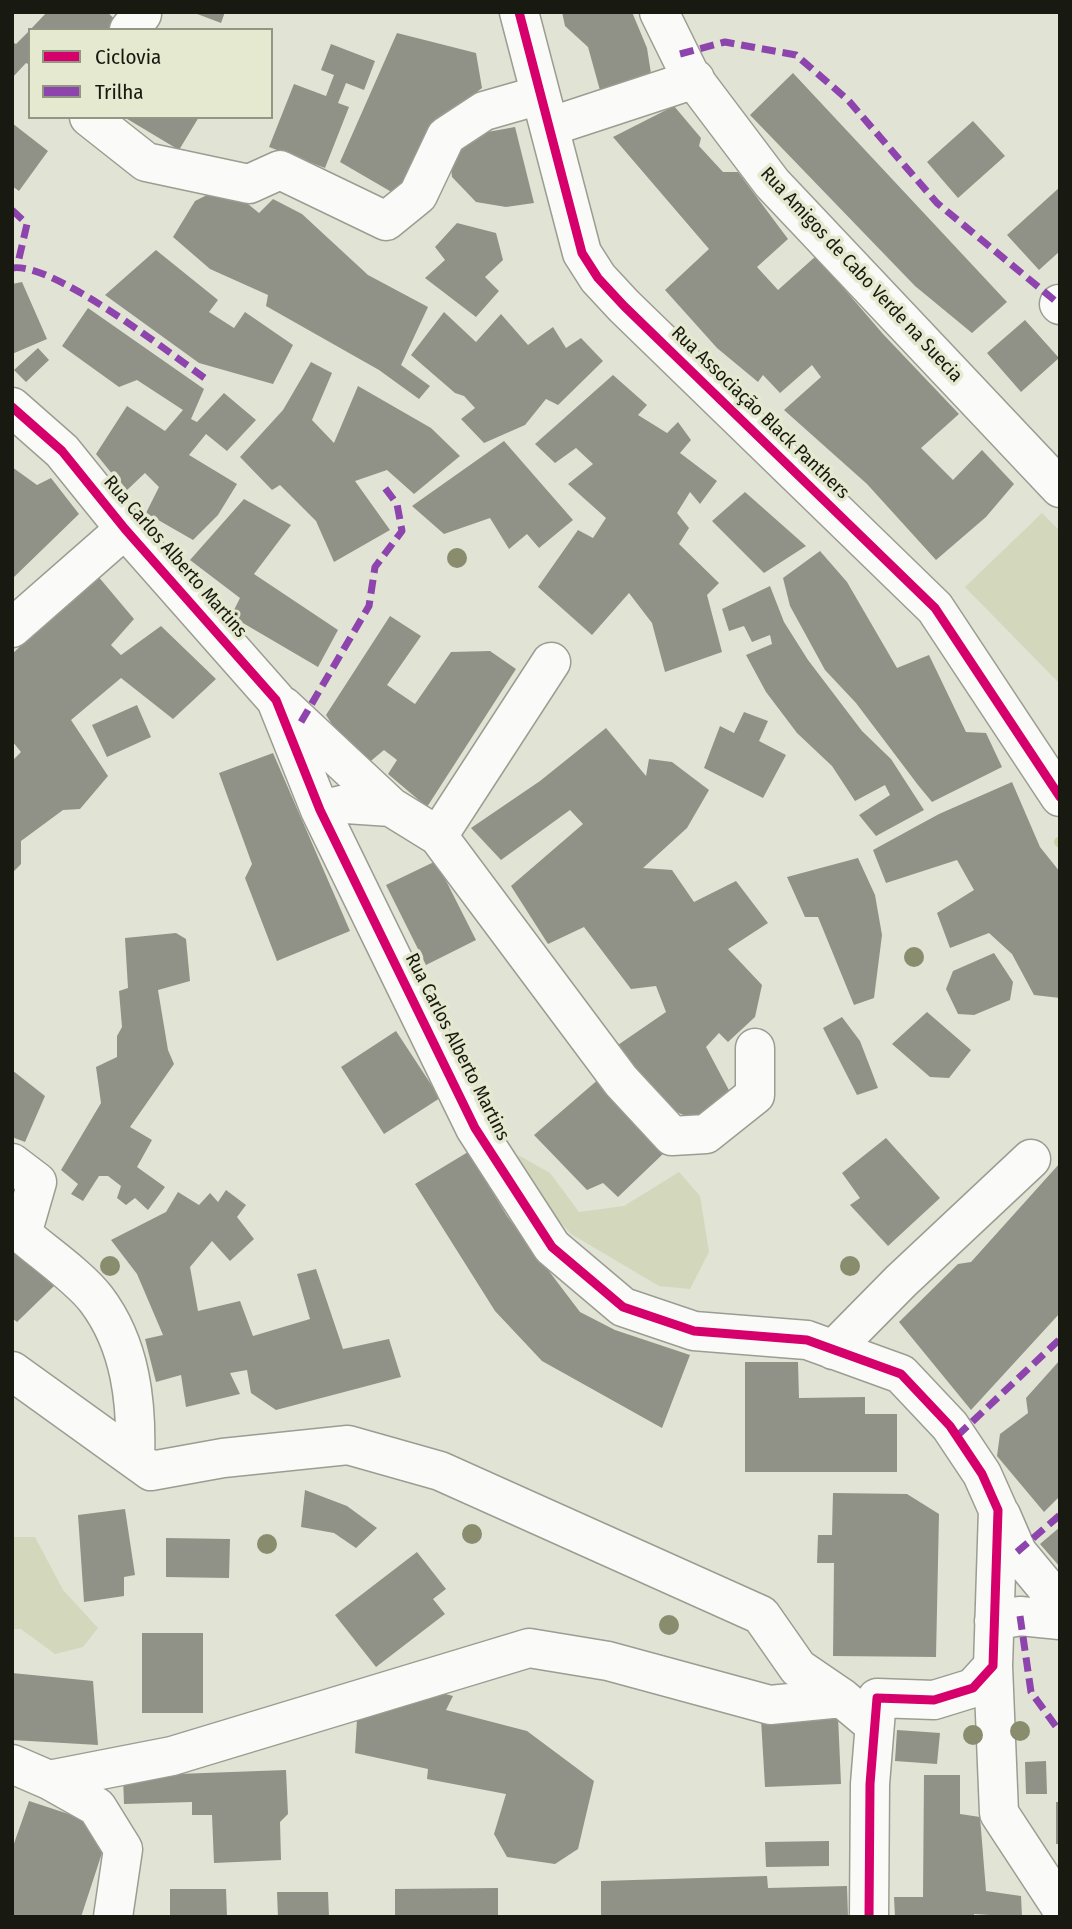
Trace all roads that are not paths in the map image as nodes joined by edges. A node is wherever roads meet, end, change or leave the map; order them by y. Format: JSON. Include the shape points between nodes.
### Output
{"nodes":[{"id":1,"x":140,"y":12,"type":"edge"},
{"id":2,"x":519,"y":12,"type":"edge"},
{"id":3,"x":659,"y":12,"type":"edge"},
{"id":4,"x":131,"y":28,"type":"edge"},
{"id":5,"x":695,"y":79,"type":"junction"},
{"id":6,"x":545,"y":111,"type":"junction"},
{"id":7,"x":92,"y":119,"type":"edge"},
{"id":8,"x":12,"y":407,"type":"edge"},
{"id":9,"x":1060,"y":488,"type":"edge"},
{"id":10,"x":125,"y":529,"type":"junction"},
{"id":11,"x":12,"y":628,"type":"edge"},
{"id":12,"x":551,"y":662,"type":"dead end"},
{"id":13,"x":276,"y":700,"type":"junction"},
{"id":14,"x":1060,"y":797,"type":"edge"},
{"id":15,"x":391,"y":807,"type":"junction"},
{"id":16,"x":320,"y":810,"type":"junction"},
{"id":17,"x":438,"y":836,"type":"junction"},
{"id":18,"x":755,"y":1048,"type":"dead end"},
{"id":19,"x":1031,"y":1159,"type":"dead end"},
{"id":20,"x":12,"y":1163,"type":"edge"},
{"id":21,"x":833,"y":1350,"type":"junction"},
{"id":22,"x":12,"y":1371,"type":"edge"},
{"id":23,"x":135,"y":1459,"type":"junction"},
{"id":24,"x":998,"y":1510,"type":"junction"},
{"id":25,"x":1060,"y":1604,"type":"edge"},
{"id":26,"x":1060,"y":1620,"type":"edge"},
{"id":27,"x":994,"y":1621,"type":"junction"},
{"id":28,"x":993,"y":1666,"type":"junction"},
{"id":29,"x":842,"y":1698,"type":"junction"},
{"id":30,"x":873,"y":1724,"type":"junction"},
{"id":31,"x":12,"y":1764,"type":"edge"},
{"id":32,"x":49,"y":1780,"type":"junction"},
{"id":33,"x":1060,"y":1906,"type":"edge"},
{"id":34,"x":113,"y":1917,"type":"edge"},
{"id":35,"x":869,"y":1917,"type":"edge"}],
"edges":[{"from":1,"to":4,"type":"street"},
{"from":2,"to":6,"type":"street","name":"Rua Associação Black Panthers"},
{"from":3,"to":5,"type":"street","name":"Rua Amigos de Cabo Verde na Suecia"},
{"from":5,"to":6,"type":"street"},
{"from":5,"to":9,"type":"street","name":"Rua Amigos de Cabo Verde na Suecia","via":[[772,183]]},
{"from":6,"to":7,"type":"street","via":[[484,111],[446,136],[418,195],[386,221],[280,170],[249,184],[146,162]]},
{"from":6,"to":14,"type":"street","name":"Rua Associação Black Panthers","via":[[582,253],[598,278],[935,608]]},
{"from":8,"to":10,"type":"street","name":"Rua Carlos Alberto Martins","via":[[62,451]]},
{"from":10,"to":11,"type":"street"},
{"from":10,"to":13,"type":"street","name":"Rua Carlos Alberto Martins"},
{"from":12,"to":17,"type":"street"},
{"from":13,"to":15,"type":"street"},
{"from":13,"to":16,"type":"street","name":"Rua Carlos Alberto Martins"},
{"from":15,"to":16,"type":"street","via":[[346,804]]},
{"from":15,"to":17,"type":"street"},
{"from":16,"to":21,"type":"street","name":"Rua Carlos Alberto Martins","via":[[475,1128],[552,1247],[623,1307],[694,1331],[807,1340]]},
{"from":17,"to":18,"type":"street","via":[[621,1081],[672,1136],[706,1133],[755,1095]]},
{"from":19,"to":21,"type":"street"},
{"from":20,"to":23,"type":"street","via":[[37,1182],[22,1234],[95,1297],[123,1344],[136,1418]]},
{"from":21,"to":24,"type":"street","name":"Rua Carlos Alberto Martins","via":[[901,1374],[950,1426],[982,1474]]},
{"from":22,"to":23,"type":"street"},
{"from":23,"to":29,"type":"street","via":[[151,1471],[348,1444],[440,1471],[761,1615],[798,1668]]},
{"from":24,"to":25,"type":"street","via":[[1017,1552]]},
{"from":24,"to":27,"type":"street","name":"Rua Carlos Alberto Martins"},
{"from":26,"to":27,"type":"street","via":[[1020,1616]]},
{"from":27,"to":28,"type":"street","name":"Rua Carlos Alberto Martins"},
{"from":28,"to":30,"type":"street","via":[[973,1688],[933,1700],[877,1698]]},
{"from":28,"to":33,"type":"street","name":"Rua Carlos Alberto Martins","via":[[999,1813]]},
{"from":29,"to":30,"type":"street"},
{"from":29,"to":32,"type":"street","via":[[770,1705],[608,1661],[529,1648],[172,1755]]},
{"from":30,"to":35,"type":"street"},
{"from":31,"to":32,"type":"street"},
{"from":32,"to":34,"type":"street","via":[[97,1807],[123,1849]]}]}
